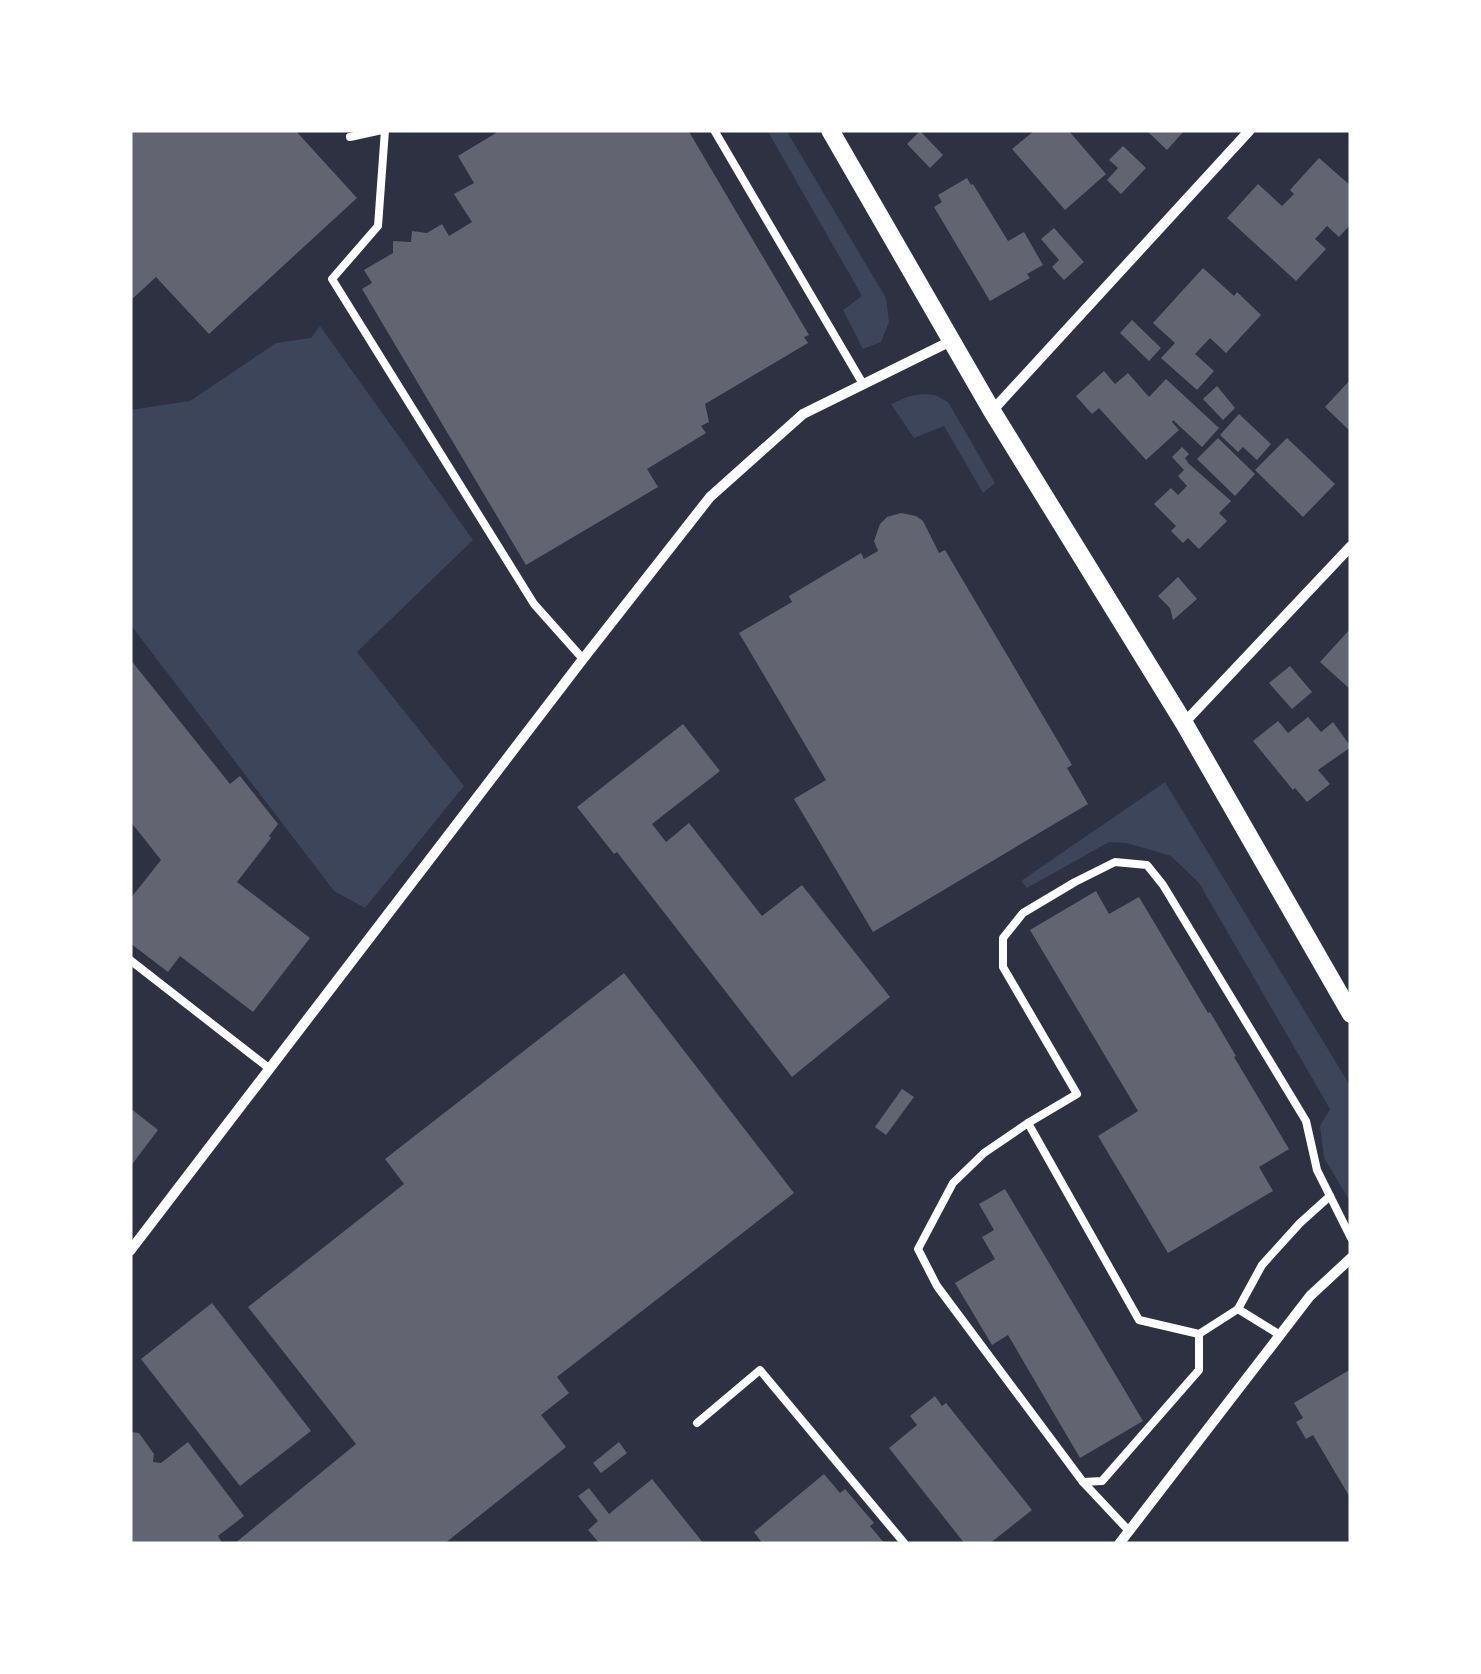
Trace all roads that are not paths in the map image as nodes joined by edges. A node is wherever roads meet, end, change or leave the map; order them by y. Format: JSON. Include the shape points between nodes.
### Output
{"nodes":[{"id":1,"x":383,"y":130,"type":"edge"},
{"id":2,"x":714,"y":130,"type":"edge"},
{"id":3,"x":830,"y":130,"type":"edge"},
{"id":4,"x":1250,"y":130,"type":"edge"},
{"id":5,"x":346,"y":132,"type":"edge"},
{"id":6,"x":951,"y":341,"type":"junction"},
{"id":7,"x":862,"y":384,"type":"junction"},
{"id":8,"x":992,"y":411,"type":"junction"},
{"id":9,"x":1351,"y":546,"type":"edge"},
{"id":10,"x":583,"y":660,"type":"junction"},
{"id":11,"x":1184,"y":724,"type":"junction"},
{"id":12,"x":130,"y":960,"type":"edge"},
{"id":13,"x":1351,"y":1014,"type":"edge"},
{"id":14,"x":270,"y":1068,"type":"junction"},
{"id":15,"x":1028,"y":1123,"type":"junction"},
{"id":16,"x":1330,"y":1196,"type":"junction"},
{"id":17,"x":1351,"y":1238,"type":"edge"},
{"id":18,"x":130,"y":1251,"type":"edge"},
{"id":19,"x":1351,"y":1258,"type":"edge"},
{"id":20,"x":1238,"y":1309,"type":"junction"},
{"id":21,"x":1199,"y":1334,"type":"junction"},
{"id":22,"x":1280,"y":1335,"type":"junction"},
{"id":23,"x":697,"y":1423,"type":"dead end"},
{"id":24,"x":1083,"y":1482,"type":"junction"},
{"id":25,"x":1130,"y":1531,"type":"junction"},
{"id":26,"x":905,"y":1544,"type":"edge"},
{"id":27,"x":1120,"y":1544,"type":"edge"}],
"edges":[{"from":1,"to":5,"type":"lane"},
{"from":1,"to":10,"type":"lane","via":[[378,226],[332,279],[534,604]]},
{"from":2,"to":7,"type":"lane"},
{"from":3,"to":6,"type":"street"},
{"from":4,"to":8,"type":"street"},
{"from":6,"to":7,"type":"street"},
{"from":6,"to":8,"type":"street"},
{"from":7,"to":10,"type":"street","via":[[803,414],[710,497]]},
{"from":8,"to":11,"type":"street"},
{"from":9,"to":11,"type":"street"},
{"from":10,"to":14,"type":"street"},
{"from":11,"to":13,"type":"street"},
{"from":12,"to":14,"type":"lane"},
{"from":14,"to":18,"type":"street"},
{"from":15,"to":16,"type":"lane","via":[[1077,1094],[1003,966],[1003,938],[1024,913],[1115,862],[1147,865],[1306,1121]]},
{"from":15,"to":21,"type":"lane","via":[[1138,1320]]},
{"from":15,"to":24,"type":"lane","via":[[954,1183],[918,1249],[938,1286]]},
{"from":16,"to":17,"type":"lane"},
{"from":16,"to":20,"type":"lane","via":[[1262,1265]]},
{"from":19,"to":22,"type":"street"},
{"from":20,"to":21,"type":"lane"},
{"from":20,"to":22,"type":"lane"},
{"from":21,"to":24,"type":"lane","via":[[1198,1370],[1102,1481]]},
{"from":22,"to":25,"type":"street"},
{"from":23,"to":26,"type":"lane","via":[[760,1370]]},
{"from":24,"to":25,"type":"lane"},
{"from":25,"to":27,"type":"street"}]}
